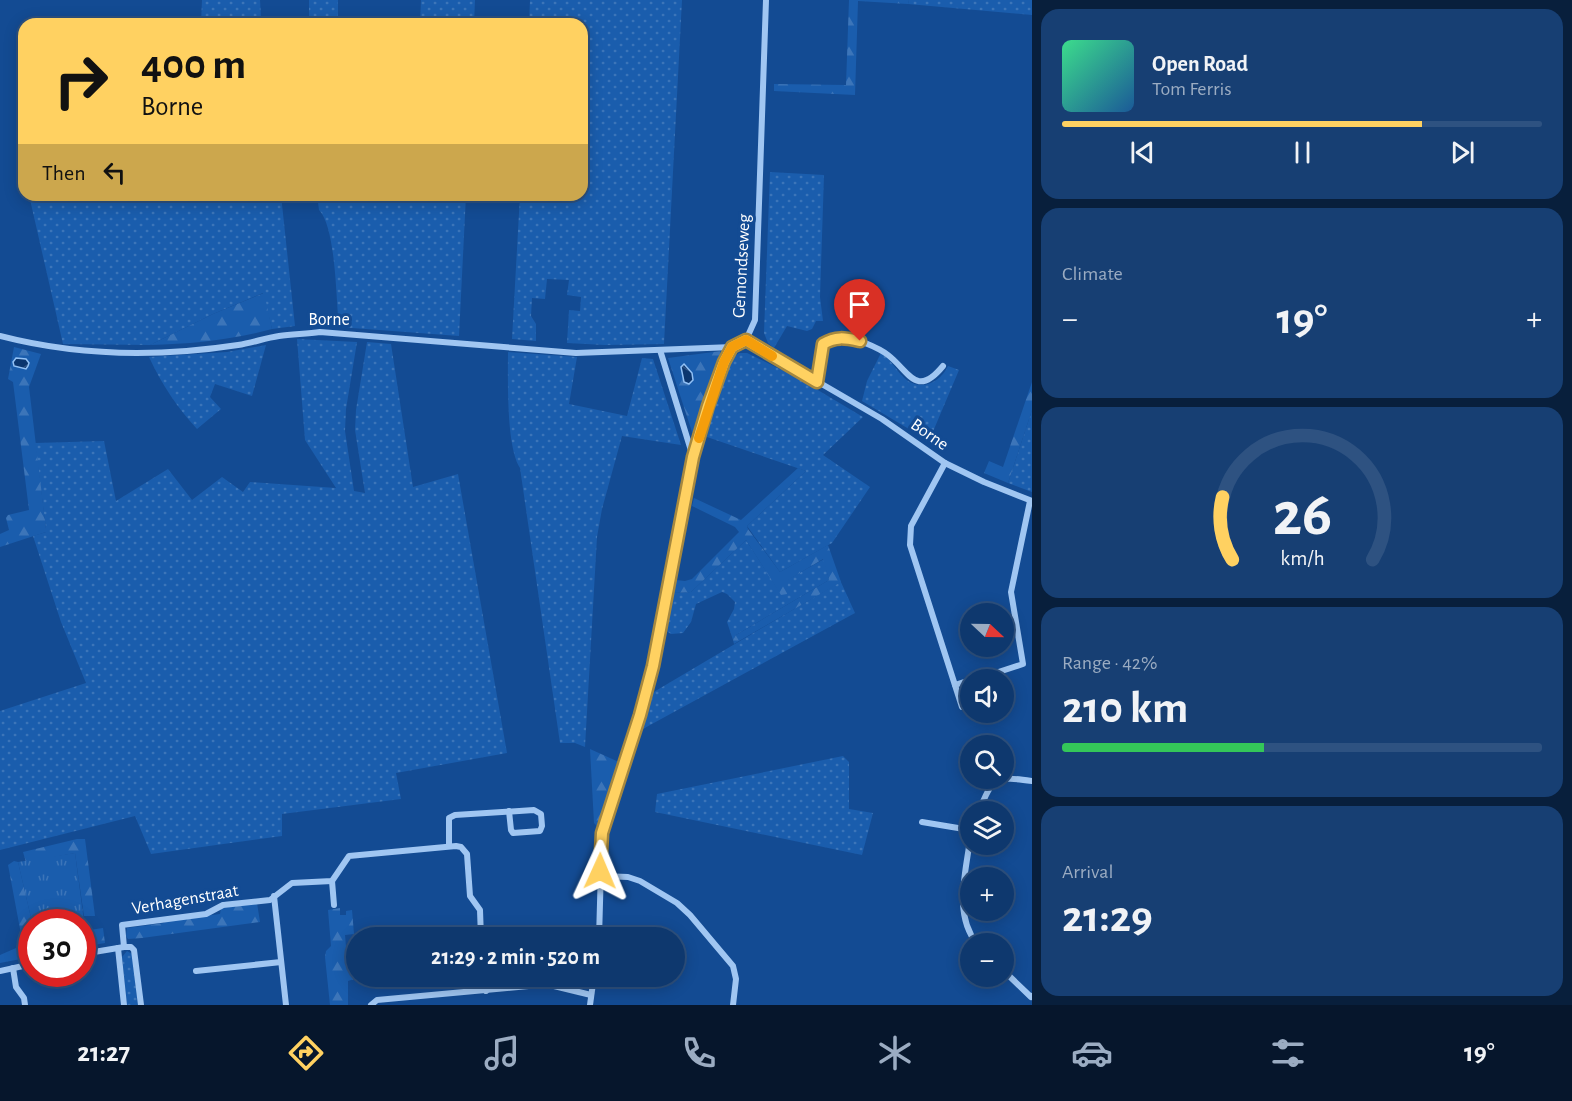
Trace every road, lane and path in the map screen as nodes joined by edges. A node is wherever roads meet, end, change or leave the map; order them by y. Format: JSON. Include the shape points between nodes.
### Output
{"nodes":[{"id":1,"x":766,"y":0,"type":"edge"},
{"id":2,"x":0,"y":336,"type":"edge"},
{"id":3,"x":746,"y":340,"type":"junction"},
{"id":4,"x":732,"y":347,"type":"junction"},
{"id":5,"x":660,"y":350,"type":"junction"},
{"id":6,"x":943,"y":366,"type":"dead end"},
{"id":7,"x":817,"y":382,"type":"junction"},
{"id":8,"x":693,"y":457,"type":"junction"},
{"id":9,"x":945,"y":463,"type":"junction"},
{"id":10,"x":1031,"y":501,"type":"edge"},
{"id":11,"x":1007,"y":669,"type":"edge"},
{"id":12,"x":960,"y":684,"type":"edge"},
{"id":13,"x":955,"y":685,"type":"junction"},
{"id":14,"x":960,"y":701,"type":"edge"},
{"id":15,"x":1032,"y":781,"type":"edge"},
{"id":16,"x":983,"y":801,"type":"edge"},
{"id":17,"x":509,"y":811,"type":"junction"},
{"id":18,"x":922,"y":822,"type":"dead end"},
{"id":19,"x":960,"y":828,"type":"edge"},
{"id":20,"x":449,"y":846,"type":"junction"},
{"id":21,"x":968,"y":855,"type":"edge"},
{"id":22,"x":601,"y":876,"type":"junction"},
{"id":23,"x":332,"y":881,"type":"junction"},
{"id":24,"x":274,"y":896,"type":"junction"},
{"id":25,"x":334,"y":905,"type":"dead end"},
{"id":26,"x":481,"y":927,"type":"edge"},
{"id":27,"x":599,"y":927,"type":"edge"},
{"id":28,"x":970,"y":933,"type":"edge"},
{"id":29,"x":121,"y":948,"type":"junction"},
{"id":30,"x":96,"y":952,"type":"edge"},
{"id":31,"x":281,"y":962,"type":"junction"},
{"id":32,"x":18,"y":967,"type":"edge"},
{"id":33,"x":13,"y":968,"type":"junction"},
{"id":34,"x":0,"y":971,"type":"edge"},
{"id":35,"x":196,"y":971,"type":"dead end"},
{"id":36,"x":1014,"y":981,"type":"edge"},
{"id":37,"x":486,"y":987,"type":"edge"},
{"id":38,"x":592,"y":987,"type":"edge"},
{"id":39,"x":486,"y":991,"type":"junction"},
{"id":40,"x":591,"y":995,"type":"junction"},
{"id":41,"x":1032,"y":996,"type":"edge"},
{"id":42,"x":25,"y":1005,"type":"edge"},
{"id":43,"x":124,"y":1005,"type":"edge"},
{"id":44,"x":141,"y":1005,"type":"edge"},
{"id":45,"x":286,"y":1005,"type":"edge"},
{"id":46,"x":371,"y":1005,"type":"edge"},
{"id":47,"x":590,"y":1005,"type":"edge"},
{"id":48,"x":733,"y":1005,"type":"edge"}],
"edges":[{"from":1,"to":3,"type":"street","name":"Gemondseweg","via":[[756,312]]},
{"from":2,"to":5,"type":"street","name":"Borne","via":[[55,348],[96,351],[176,352],[320,332],[576,353]]},
{"from":3,"to":4,"type":"street","name":"Gemondseweg"},
{"from":3,"to":7,"type":"street","name":"Borne"},
{"from":4,"to":5,"type":"street","name":"Borne"},
{"from":4,"to":8,"type":"street","via":[[720,371]]},
{"from":5,"to":8,"type":"street"},
{"from":6,"to":7,"type":"street","via":[[932,379],[914,379],[888,354],[841,337],[823,344]]},
{"from":7,"to":9,"type":"street","name":"Borne","via":[[882,419]]},
{"from":8,"to":22,"type":"street","via":[[653,666],[602,833]]},
{"from":9,"to":10,"type":"street","name":"Borne"},
{"from":9,"to":13,"type":"street","via":[[911,526],[910,545]]},
{"from":10,"to":11,"type":"street","via":[[1011,592],[1023,664]]},
{"from":12,"to":13,"type":"street"},
{"from":13,"to":14,"type":"street"},
{"from":15,"to":16,"type":"street","via":[[997,780]]},
{"from":17,"to":17,"type":"street","via":[[513,833],[540,831],[538,811]]},
{"from":17,"to":20,"type":"street","via":[[449,818]]},
{"from":18,"to":19,"type":"street"},
{"from":20,"to":23,"type":"street","via":[[349,855]]},
{"from":20,"to":26,"type":"street","via":[[461,847],[467,854],[470,896],[480,910]]},
{"from":21,"to":28,"type":"street","via":[[962,900]]},
{"from":22,"to":27,"type":"street"},
{"from":22,"to":48,"type":"street","via":[[640,881],[690,915],[734,966]]},
{"from":23,"to":24,"type":"street","name":"Verhagenstraat","via":[[292,883]]},
{"from":23,"to":25,"type":"street"},
{"from":24,"to":29,"type":"street","name":"Verhagenstraat","via":[[270,900],[223,905],[206,914],[122,925]]},
{"from":24,"to":31,"type":"street"},
{"from":29,"to":30,"type":"street"},
{"from":29,"to":43,"type":"street"},
{"from":29,"to":44,"type":"street","via":[[131,947],[136,955]]},
{"from":31,"to":35,"type":"street"},
{"from":31,"to":45,"type":"street"},
{"from":32,"to":33,"type":"street"},
{"from":33,"to":34,"type":"street"},
{"from":33,"to":42,"type":"street","via":[[16,987]]},
{"from":36,"to":41,"type":"street"},
{"from":37,"to":39,"type":"street"},
{"from":38,"to":40,"type":"street"},
{"from":39,"to":40,"type":"street","via":[[539,985]]},
{"from":39,"to":46,"type":"street","via":[[377,1000]]},
{"from":40,"to":47,"type":"street"}]}
